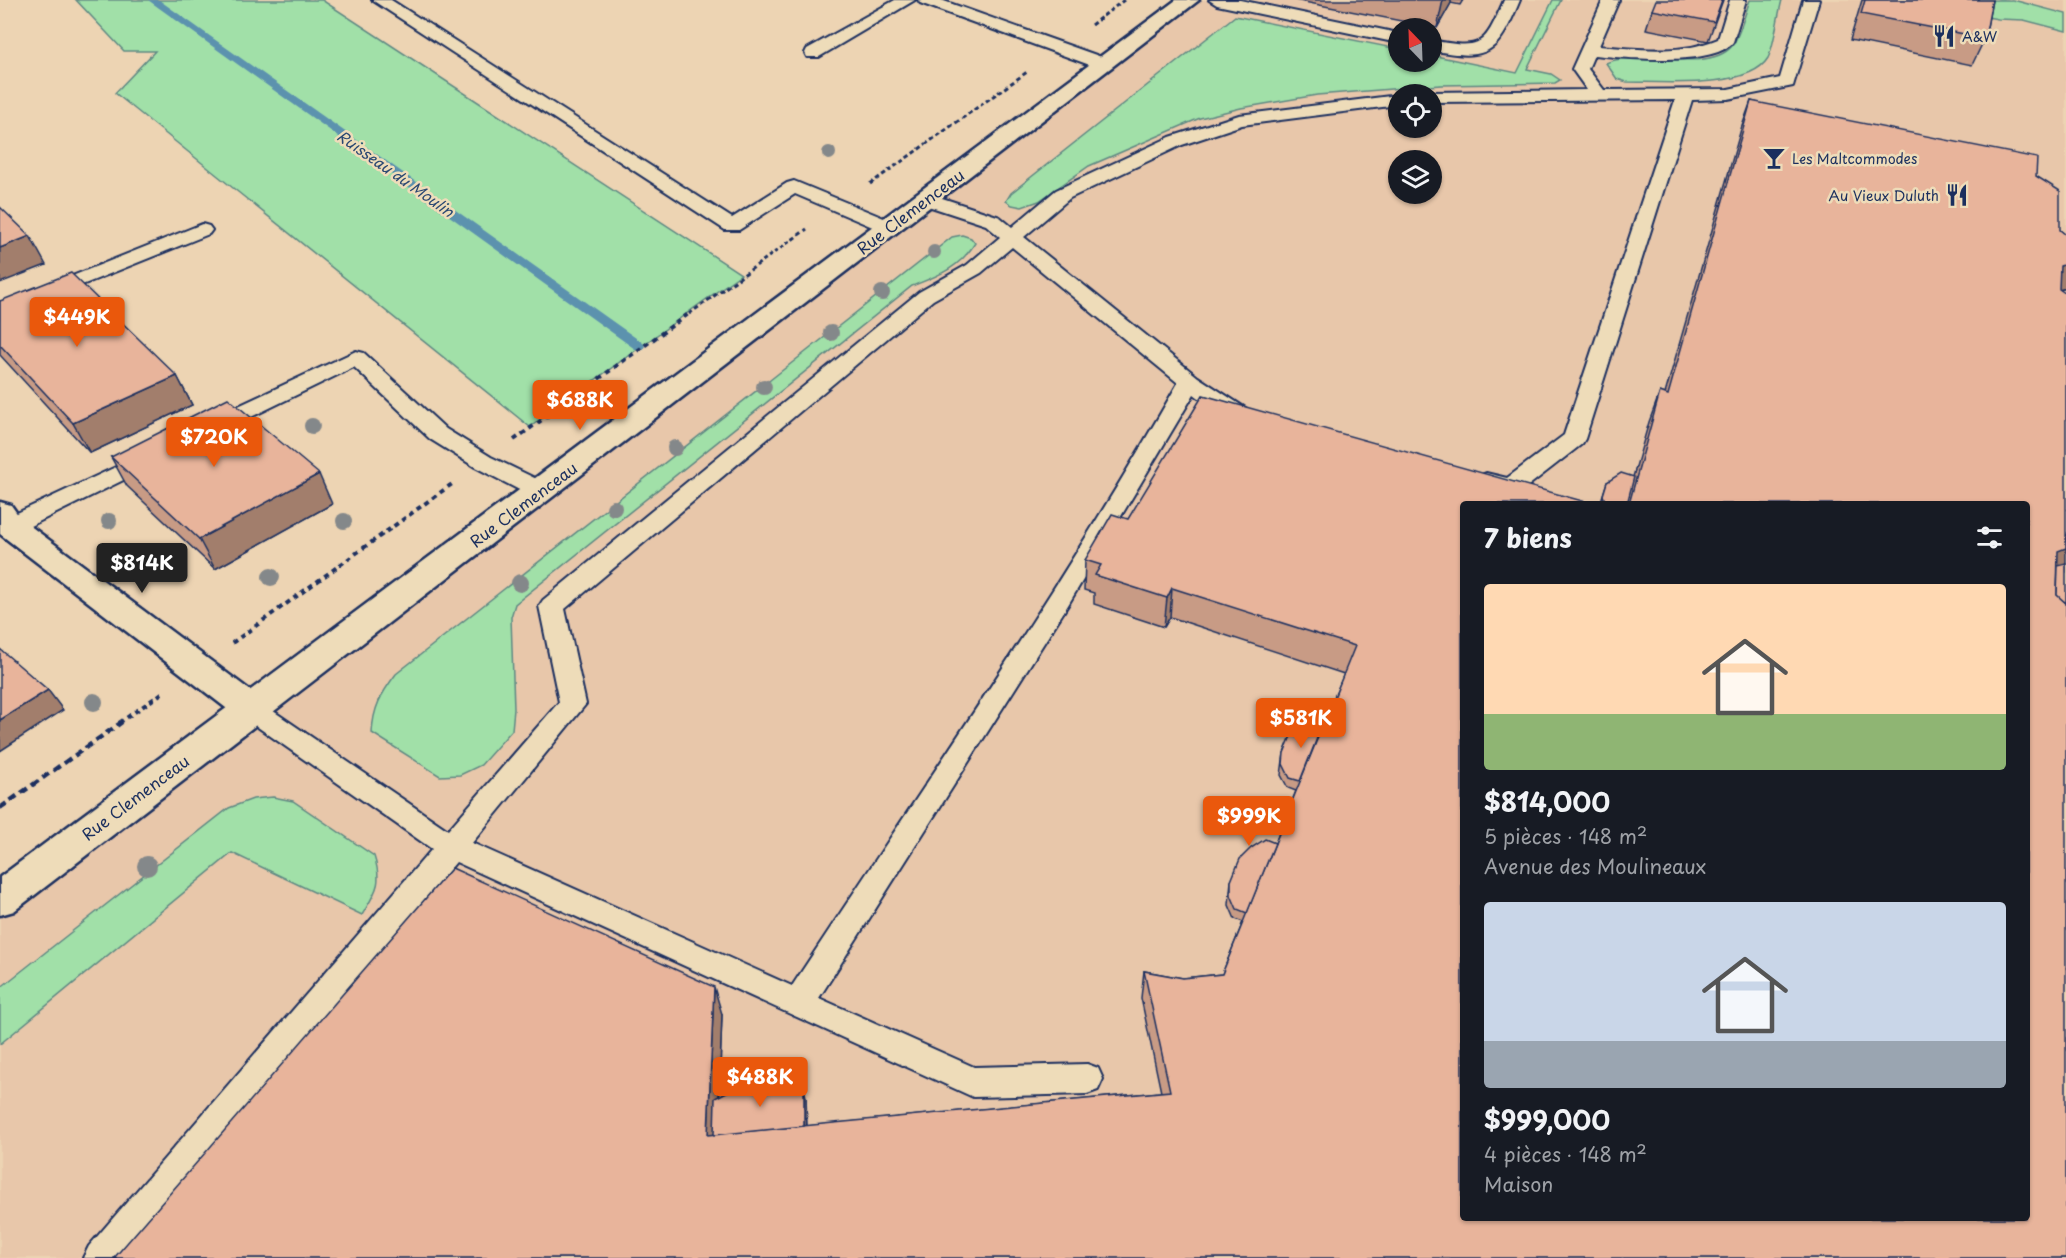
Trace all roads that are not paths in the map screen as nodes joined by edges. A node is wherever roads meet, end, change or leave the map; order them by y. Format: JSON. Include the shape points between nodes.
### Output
{"nodes":[{"id":1,"x":380,"y":0,"type":"edge"},
{"id":2,"x":907,"y":0,"type":"edge"},
{"id":3,"x":926,"y":0,"type":"edge"},
{"id":4,"x":1189,"y":0,"type":"edge"},
{"id":5,"x":1217,"y":0,"type":"edge"},
{"id":6,"x":1512,"y":0,"type":"edge"},
{"id":7,"x":1611,"y":0,"type":"edge"},
{"id":8,"x":1738,"y":0,"type":"edge"},
{"id":9,"x":1811,"y":0,"type":"edge"},
{"id":10,"x":1388,"y":36,"type":"edge"},
{"id":11,"x":1442,"y":47,"type":"edge"},
{"id":12,"x":1588,"y":50,"type":"junction"},
{"id":13,"x":813,"y":53,"type":"dead end"},
{"id":14,"x":1104,"y":64,"type":"junction"},
{"id":15,"x":1599,"y":95,"type":"junction"},
{"id":16,"x":1685,"y":95,"type":"junction"},
{"id":17,"x":1442,"y":97,"type":"edge"},
{"id":18,"x":1388,"y":101,"type":"edge"},
{"id":19,"x":926,"y":199,"type":"junction"},
{"id":20,"x":889,"y":227,"type":"junction"},
{"id":21,"x":201,"y":230,"type":"dead end"},
{"id":22,"x":1012,"y":236,"type":"junction"},
{"id":23,"x":0,"y":312,"type":"edge"},
{"id":24,"x":1190,"y":382,"type":"junction"},
{"id":25,"x":1260,"y":421,"type":"edge"},
{"id":26,"x":188,"y":439,"type":"edge"},
{"id":27,"x":167,"y":449,"type":"edge"},
{"id":28,"x":1468,"y":476,"type":"edge"},
{"id":29,"x":541,"y":491,"type":"junction"},
{"id":30,"x":5,"y":519,"type":"edge"},
{"id":31,"x":251,"y":709,"type":"junction"},
{"id":32,"x":451,"y":847,"type":"junction"},
{"id":33,"x":0,"y":899,"type":"edge"},
{"id":34,"x":798,"y":1003,"type":"junction"},
{"id":35,"x":1087,"y":1078,"type":"dead end"},
{"id":36,"x":101,"y":1258,"type":"edge"}],
"edges":[{"from":1,"to":20,"type":"lane","via":[[732,226],[794,187]]},
{"from":2,"to":13,"type":"lane"},
{"from":3,"to":14,"type":"lane"},
{"from":4,"to":14,"type":"street","name":"Rue Clemenceau"},
{"from":5,"to":10,"type":"lane"},
{"from":6,"to":11,"type":"lane","via":[[1497,36],[1480,46],[1458,50]]},
{"from":7,"to":12,"type":"lane"},
{"from":8,"to":12,"type":"lane","via":[[1725,42],[1716,48],[1697,53]]},
{"from":9,"to":16,"type":"lane","via":[[1787,82],[1728,94]]},
{"from":12,"to":15,"type":"lane","via":[[1580,69]]},
{"from":14,"to":19,"type":"street","name":"Rue Clemenceau"},
{"from":15,"to":16,"type":"lane"},
{"from":15,"to":17,"type":"lane"},
{"from":16,"to":28,"type":"lane","via":[[1574,439],[1511,487]]},
{"from":18,"to":22,"type":"lane","via":[[1239,120],[1176,141],[1063,194]]},
{"from":19,"to":20,"type":"street","name":"Rue Clemenceau"},
{"from":19,"to":22,"type":"lane","via":[[993,221]]},
{"from":20,"to":29,"type":"street","name":"Rue Clemenceau"},
{"from":21,"to":23,"type":"lane"},
{"from":22,"to":24,"type":"lane"},
{"from":22,"to":32,"type":"lane","via":[[974,269],[926,296],[552,606],[573,704]]},
{"from":24,"to":25,"type":"lane","via":[[1238,416]]},
{"from":24,"to":34,"type":"lane","via":[[1065,589]]},
{"from":26,"to":29,"type":"lane","via":[[356,358],[438,434]]},
{"from":27,"to":30,"type":"lane"},
{"from":29,"to":31,"type":"street","name":"Rue Clemenceau"},
{"from":30,"to":31,"type":"street"},
{"from":31,"to":32,"type":"lane"},
{"from":31,"to":33,"type":"street","name":"Rue Clemenceau"},
{"from":32,"to":34,"type":"lane"},
{"from":32,"to":36,"type":"lane"},
{"from":34,"to":35,"type":"lane","via":[[973,1082]]}]}
